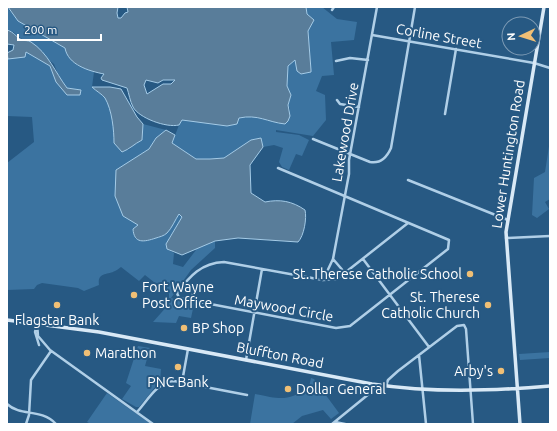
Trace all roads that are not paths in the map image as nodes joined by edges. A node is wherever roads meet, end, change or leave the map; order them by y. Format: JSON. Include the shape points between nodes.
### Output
{"nodes":[{"id":1,"x":377,"y":7,"type":"edge"},
{"id":2,"x":415,"y":7,"type":"edge"},
{"id":3,"x":544,"y":7,"type":"edge"},
{"id":4,"x":372,"y":35,"type":"junction"},
{"id":5,"x":409,"y":41,"type":"junction"},
{"id":6,"x":456,"y":49,"type":"junction"},
{"id":7,"x":368,"y":60,"type":"junction"},
{"id":8,"x":336,"y":61,"type":"dead end"},
{"id":9,"x":534,"y":63,"type":"junction"},
{"id":10,"x":550,"y":68,"type":"edge"},
{"id":11,"x":337,"y":100,"type":"dead end"},
{"id":12,"x":359,"y":107,"type":"junction"},
{"id":13,"x":445,"y":114,"type":"dead end"},
{"id":14,"x":312,"y":140,"type":"dead end"},
{"id":15,"x":350,"y":155,"type":"junction"},
{"id":16,"x":278,"y":168,"type":"dead end"},
{"id":17,"x":408,"y":180,"type":"dead end"},
{"id":18,"x":344,"y":196,"type":"junction"},
{"id":19,"x":508,"y":220,"type":"junction"},
{"id":20,"x":408,"y":223,"type":"junction"},
{"id":21,"x":550,"y":236,"type":"edge"},
{"id":22,"x":506,"y":238,"type":"junction"},
{"id":23,"x":333,"y":259,"type":"junction"},
{"id":24,"x":363,"y":259,"type":"junction"},
{"id":25,"x":262,"y":269,"type":"junction"},
{"id":26,"x":345,"y":273,"type":"junction"},
{"id":27,"x":323,"y":280,"type":"junction"},
{"id":28,"x":390,"y":295,"type":"junction"},
{"id":29,"x":254,"y":312,"type":"junction"},
{"id":30,"x":7,"y":320,"type":"edge"},
{"id":31,"x":37,"y":323,"type":"junction"},
{"id":32,"x":39,"y":345,"type":"dead end"},
{"id":33,"x":429,"y":347,"type":"junction"},
{"id":34,"x":188,"y":349,"type":"junction"},
{"id":35,"x":50,"y":351,"type":"junction"},
{"id":36,"x":419,"y":355,"type":"junction"},
{"id":37,"x":246,"y":360,"type":"junction"},
{"id":38,"x":182,"y":382,"type":"junction"},
{"id":39,"x":378,"y":385,"type":"junction"},
{"id":40,"x":386,"y":386,"type":"junction"},
{"id":41,"x":550,"y":386,"type":"edge"},
{"id":42,"x":518,"y":389,"type":"junction"},
{"id":43,"x":423,"y":390,"type":"junction"},
{"id":44,"x":470,"y":392,"type":"junction"},
{"id":45,"x":247,"y":395,"type":"dead end"},
{"id":46,"x":7,"y":404,"type":"edge"},
{"id":47,"x":29,"y":412,"type":"junction"},
{"id":48,"x":137,"y":412,"type":"junction"},
{"id":49,"x":333,"y":423,"type":"edge"},
{"id":50,"x":26,"y":424,"type":"edge"},
{"id":51,"x":56,"y":424,"type":"edge"},
{"id":52,"x":153,"y":424,"type":"edge"},
{"id":53,"x":345,"y":424,"type":"edge"},
{"id":54,"x":426,"y":424,"type":"edge"},
{"id":55,"x":473,"y":424,"type":"edge"},
{"id":56,"x":520,"y":424,"type":"edge"}],
"edges":[{"from":1,"to":4,"type":"street","name":"Lakewood Drive"},
{"from":2,"to":5,"type":"street"},
{"from":3,"to":9,"type":"main road","name":"Lower Huntington Road"},
{"from":4,"to":5,"type":"street","name":"Corline Street"},
{"from":4,"to":7,"type":"street","name":"Lakewood Drive"},
{"from":5,"to":6,"type":"street","name":"Corline Street"},
{"from":5,"to":15,"type":"street","via":[[391,148],[387,157],[370,162]]},
{"from":6,"to":9,"type":"street","name":"Corline Street"},
{"from":6,"to":13,"type":"street"},
{"from":7,"to":8,"type":"street","via":[[350,58]]},
{"from":7,"to":12,"type":"street","name":"Lakewood Drive"},
{"from":9,"to":10,"type":"street","name":"Corline Street"},
{"from":9,"to":19,"type":"main road","name":"Lower Huntington Road"},
{"from":11,"to":12,"type":"street","via":[[340,104]]},
{"from":12,"to":15,"type":"street","name":"Lakewood Drive"},
{"from":14,"to":15,"type":"street"},
{"from":15,"to":18,"type":"street","name":"Lakewood Drive"},
{"from":16,"to":18,"type":"street"},
{"from":17,"to":19,"type":"street","via":[[431,187]]},
{"from":18,"to":20,"type":"street"},
{"from":18,"to":23,"type":"street","name":"Lakewood Drive"},
{"from":19,"to":22,"type":"main road","name":"Lower Huntington Road"},
{"from":20,"to":24,"type":"street"},
{"from":20,"to":28,"type":"street","name":"Maywood Circle","via":[[449,240],[448,249]]},
{"from":21,"to":22,"type":"street"},
{"from":22,"to":42,"type":"main road","name":"Lower Huntington Road"},
{"from":23,"to":26,"type":"street"},
{"from":23,"to":27,"type":"street","name":"Lakewood Drive"},
{"from":24,"to":26,"type":"street"},
{"from":24,"to":28,"type":"street"},
{"from":25,"to":27,"type":"street"},
{"from":25,"to":29,"type":"street"},
{"from":25,"to":29,"type":"street","name":"Maywood Circle","via":[[224,262],[209,264],[189,278],[177,293],[179,298]]},
{"from":26,"to":27,"type":"street","via":[[337,279]]},
{"from":28,"to":29,"type":"street","name":"Maywood Circle","via":[[350,326],[336,328]]},
{"from":28,"to":33,"type":"street"},
{"from":29,"to":37,"type":"street"},
{"from":30,"to":31,"type":"main road","name":"Bluffton Road"},
{"from":31,"to":32,"type":"street","via":[[35,332]]},
{"from":31,"to":34,"type":"main road","name":"Bluffton Road"},
{"from":31,"to":35,"type":"street","via":[[38,336]]},
{"from":33,"to":36,"type":"street"},
{"from":33,"to":44,"type":"street","via":[[457,326],[464,325]]},
{"from":34,"to":37,"type":"main road","name":"Bluffton Road"},
{"from":34,"to":38,"type":"street"},
{"from":35,"to":47,"type":"street","via":[[31,380]]},
{"from":35,"to":48,"type":"street"},
{"from":36,"to":40,"type":"street","via":[[389,378]]},
{"from":36,"to":43,"type":"street"},
{"from":37,"to":39,"type":"main road","name":"Bluffton Road"},
{"from":38,"to":45,"type":"street"},
{"from":38,"to":48,"type":"street","via":[[167,381],[160,385]]},
{"from":39,"to":40,"type":"main road","name":"Bluffton Road"},
{"from":39,"to":49,"type":"street"},
{"from":40,"to":43,"type":"main road","name":"Bluffton Road"},
{"from":41,"to":42,"type":"main road","name":"Bluffton Road"},
{"from":42,"to":44,"type":"main road","name":"Bluffton Road"},
{"from":42,"to":56,"type":"main road","name":"Lower Huntington Road"},
{"from":43,"to":44,"type":"main road","name":"Bluffton Road"},
{"from":43,"to":54,"type":"street"},
{"from":44,"to":55,"type":"street"},
{"from":46,"to":47,"type":"street","via":[[14,410]]},
{"from":47,"to":50,"type":"street"},
{"from":47,"to":51,"type":"street","via":[[40,414]]},
{"from":48,"to":52,"type":"street"},
{"from":49,"to":53,"type":"street"}]}
